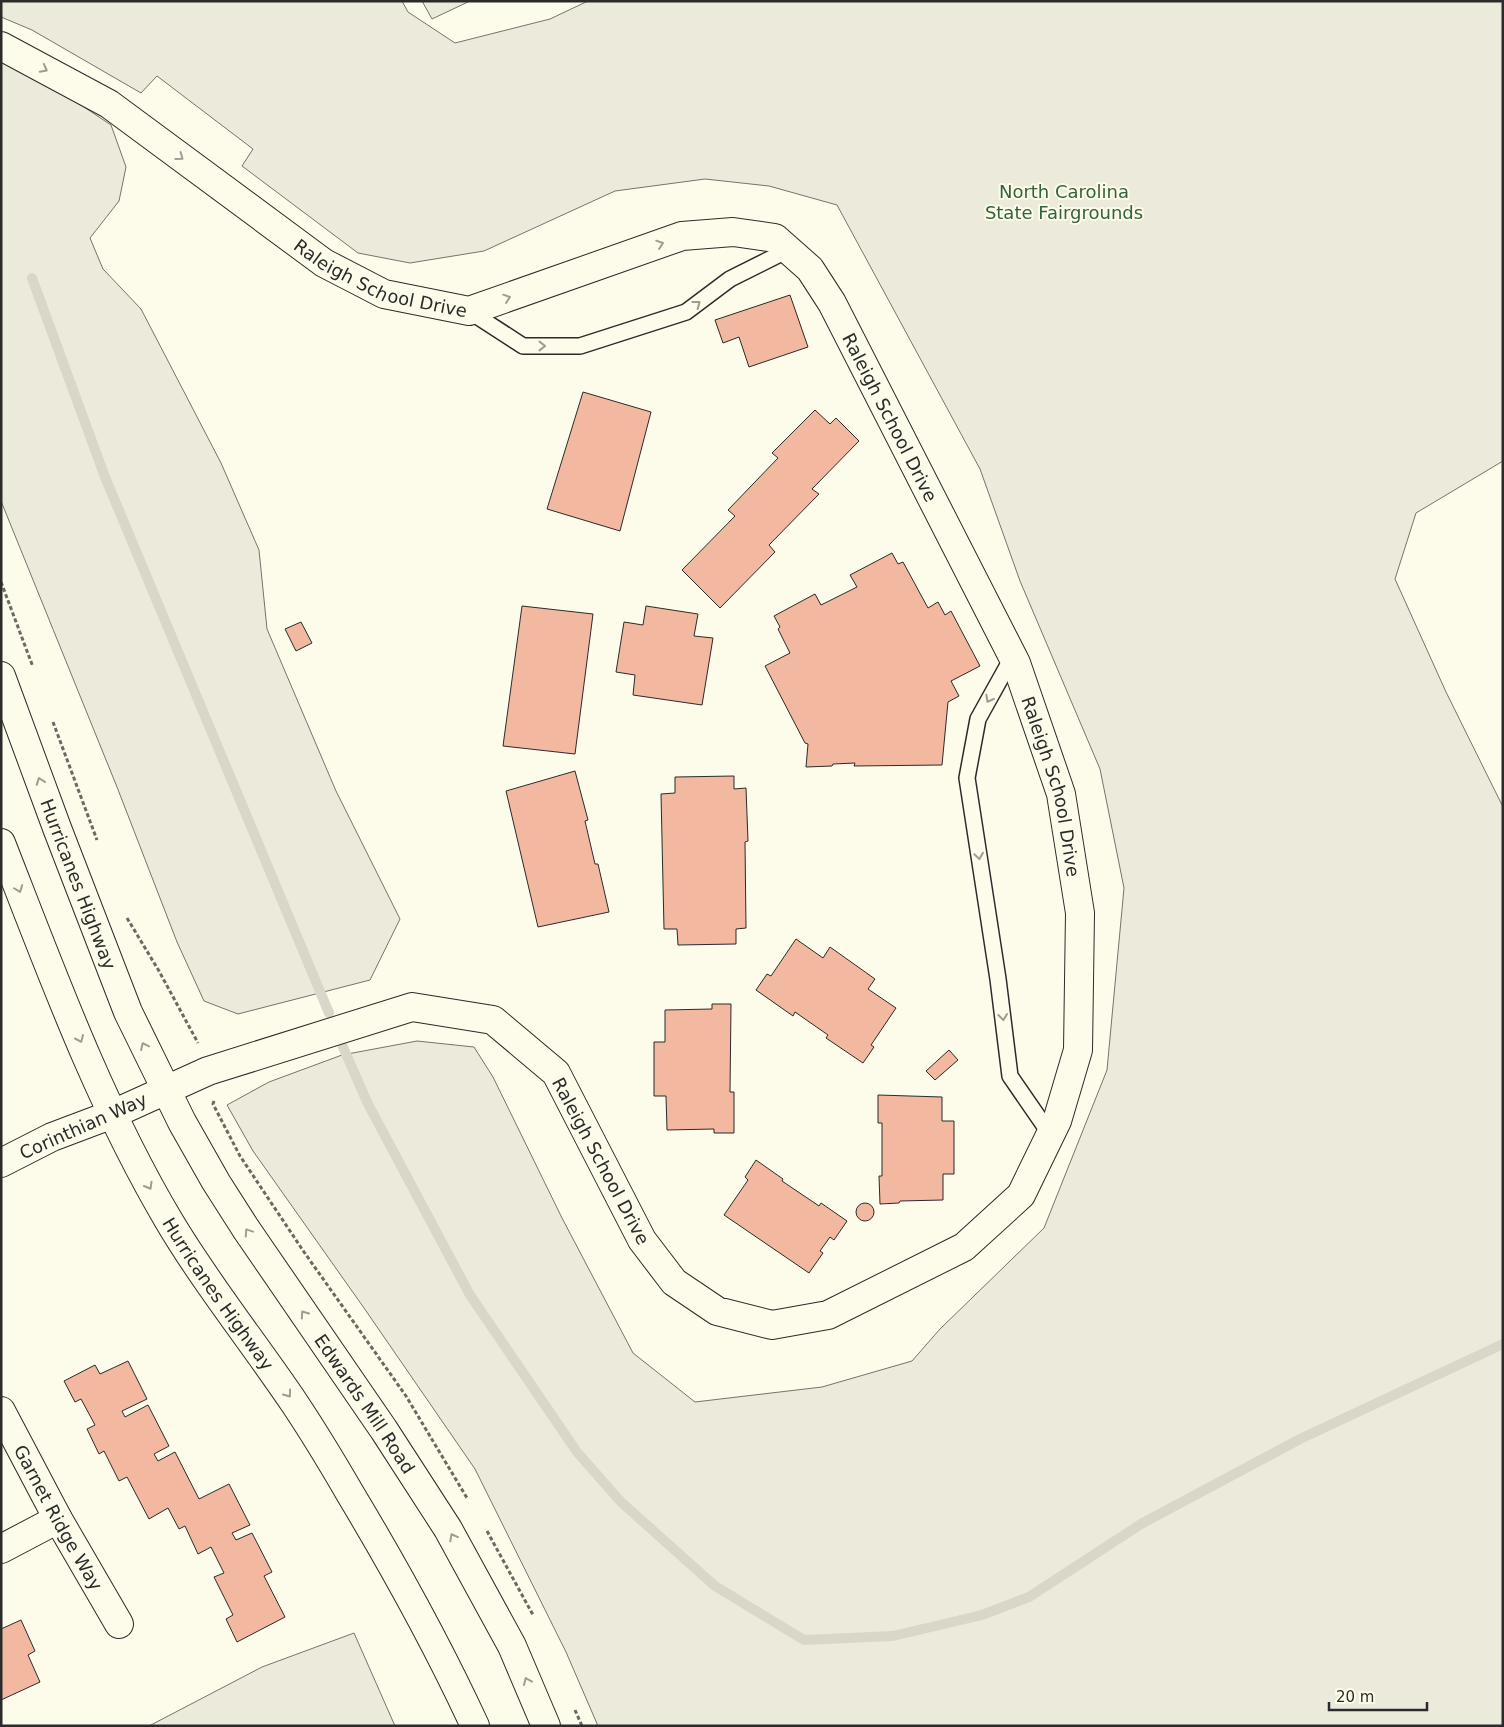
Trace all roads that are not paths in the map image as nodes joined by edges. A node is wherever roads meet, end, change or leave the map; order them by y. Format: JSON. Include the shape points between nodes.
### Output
{"nodes":[{"id":1,"x":1,"y":46,"type":"edge"},
{"id":2,"x":788,"y":250,"type":"junction"},
{"id":3,"x":469,"y":311,"type":"junction"},
{"id":4,"x":1013,"y":656,"type":"junction"},
{"id":5,"x":1,"y":676,"type":"edge"},
{"id":6,"x":1,"y":843,"type":"edge"},
{"id":7,"x":165,"y":1090,"type":"junction"},
{"id":8,"x":113,"y":1114,"type":"junction"},
{"id":9,"x":1050,"y":1134,"type":"junction"},
{"id":10,"x":1,"y":1163,"type":"edge"},
{"id":11,"x":1,"y":1411,"type":"edge"},
{"id":12,"x":58,"y":1519,"type":"junction"},
{"id":13,"x":1,"y":1549,"type":"edge"},
{"id":14,"x":118,"y":1624,"type":"dead end"},
{"id":15,"x":475,"y":1726,"type":"edge"},
{"id":16,"x":546,"y":1726,"type":"edge"}],
"edges":[{"from":1,"to":3,"type":"street","name":"Raleigh School Drive","one_way":true,"via":[[109,104],[324,263],[384,294]]},
{"from":3,"to":2,"type":"street","name":"Raleigh School Drive","one_way":true,"via":[[682,236],[733,232],[775,238]]},
{"from":3,"to":2,"type":"lane","one_way":true,"via":[[523,346],[580,346],[686,312],[730,279]]},
{"from":2,"to":4,"type":"street","name":"Raleigh School Drive","via":[[810,269],[832,303]]},
{"from":4,"to":9,"type":"street","name":"Raleigh School Drive","via":[[1061,794],[1080,914],[1078,1050]]},
{"from":4,"to":9,"type":"lane","one_way":true,"via":[[978,719],[967,778],[1010,1076]]},
{"from":7,"to":5,"type":"street","name":"Hurricanes Highway","one_way":true,"via":[[128,1012]]},
{"from":6,"to":8,"type":"street","name":"Hurricanes Highway","one_way":true},
{"from":7,"to":8,"type":"street","name":"Corinthian Way"},
{"from":7,"to":9,"type":"street","name":"Raleigh School Drive","via":[[208,1071],[412,1007],[493,1020],[556,1073],[642,1240],[674,1282],[717,1311],[772,1325],[828,1315],[964,1247],[1021,1195]]},
{"from":16,"to":7,"type":"street","name":"Edwards Mill Road","one_way":true,"via":[[512,1646],[448,1529],[221,1190]]},
{"from":8,"to":10,"type":"street","name":"Corinthian Way","via":[[52,1137]]},
{"from":8,"to":15,"type":"street","name":"Hurricanes Highway","one_way":true,"via":[[170,1223],[295,1404],[394,1566]]},
{"from":11,"to":12,"type":"street","name":"Garnet Ridge Way"},
{"from":12,"to":13,"type":"street"},
{"from":12,"to":14,"type":"street","name":"Garnet Ridge Way"}]}
